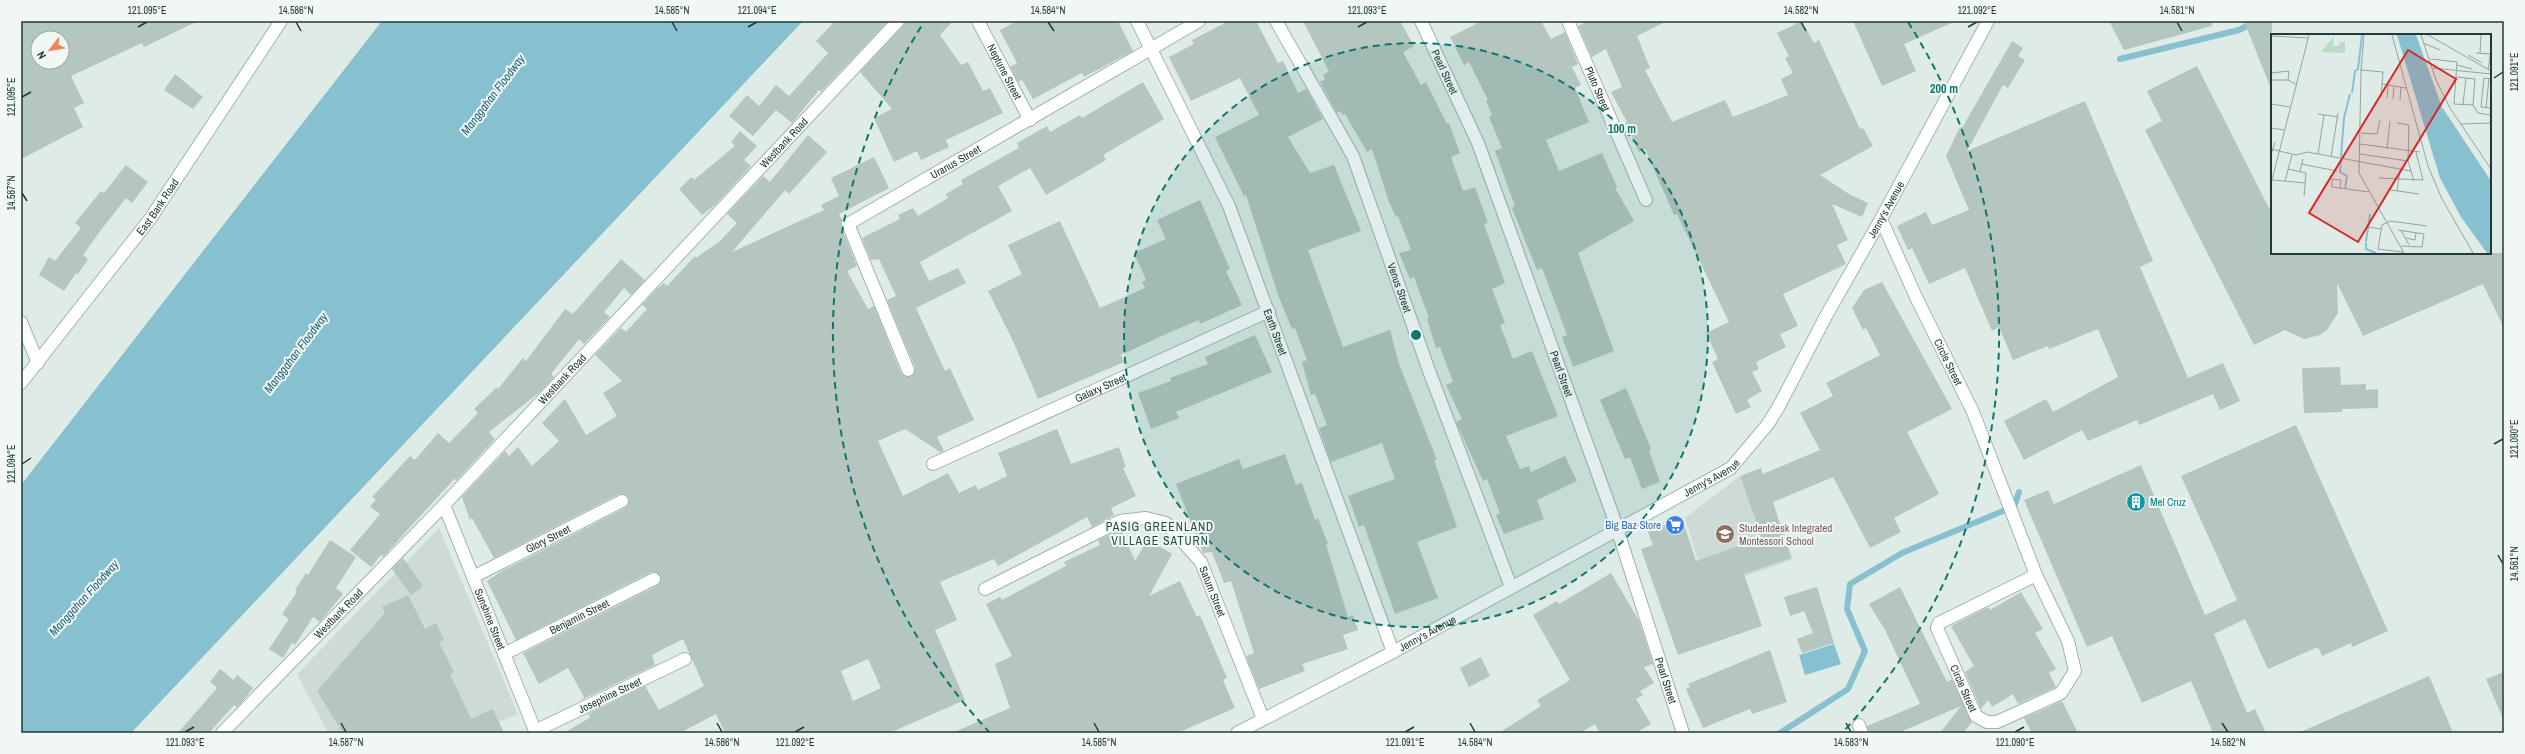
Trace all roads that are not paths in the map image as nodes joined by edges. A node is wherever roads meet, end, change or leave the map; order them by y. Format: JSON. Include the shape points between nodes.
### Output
{"nodes":[{"id":1,"x":281,"y":21,"type":"edge"},
{"id":2,"x":898,"y":21,"type":"edge"},
{"id":3,"x":1137,"y":21,"type":"edge"},
{"id":4,"x":1198,"y":21,"type":"edge"},
{"id":5,"x":1276,"y":21,"type":"edge"},
{"id":6,"x":1421,"y":21,"type":"edge"},
{"id":7,"x":1568,"y":21,"type":"edge"},
{"id":8,"x":1988,"y":21,"type":"edge"},
{"id":9,"x":979,"y":23,"type":"dead end"},
{"id":10,"x":1152,"y":50,"type":"junction"},
{"id":11,"x":1030,"y":120,"type":"junction"},
{"id":12,"x":1646,"y":200,"type":"dead end"},
{"id":13,"x":1881,"y":220,"type":"junction"},
{"id":14,"x":1269,"y":311,"type":"junction"},
{"id":15,"x":21,"y":322,"type":"edge"},
{"id":16,"x":38,"y":363,"type":"junction"},
{"id":17,"x":908,"y":370,"type":"dead end"},
{"id":18,"x":21,"y":383,"type":"edge"},
{"id":19,"x":933,"y":464,"type":"dead end"},
{"id":20,"x":622,"y":500,"type":"dead end"},
{"id":21,"x":444,"y":506,"type":"junction"},
{"id":22,"x":1618,"y":531,"type":"junction"},
{"id":23,"x":2036,"y":574,"type":"junction"},
{"id":24,"x":473,"y":576,"type":"junction"},
{"id":25,"x":654,"y":579,"type":"dead end"},
{"id":26,"x":1511,"y":587,"type":"junction"},
{"id":27,"x":985,"y":589,"type":"dead end"},
{"id":28,"x":1393,"y":652,"type":"junction"},
{"id":29,"x":504,"y":654,"type":"junction"},
{"id":30,"x":685,"y":659,"type":"dead end"},
{"id":31,"x":1263,"y":719,"type":"junction"},
{"id":32,"x":536,"y":732,"type":"edge"},
{"id":33,"x":222,"y":733,"type":"edge"},
{"id":34,"x":1237,"y":733,"type":"edge"},
{"id":35,"x":1683,"y":733,"type":"edge"}],
"edges":[{"from":1,"to":16,"type":"street","name":"East Bank Road","via":[[150,219]]},
{"from":2,"to":21,"type":"street","name":"Westbank Road"},
{"from":3,"to":10,"type":"street","name":"Earth Street"},
{"from":4,"to":10,"type":"street","name":"Uranus Street"},
{"from":5,"to":26,"type":"street","name":"Venus Street","via":[[1353,156],[1428,368]]},
{"from":6,"to":22,"type":"street","name":"Pearl Street","via":[[1478,143]]},
{"from":7,"to":12,"type":"street","name":"Pluto Street"},
{"from":8,"to":13,"type":"street","name":"Jenny's Avenue"},
{"from":9,"to":11,"type":"street","name":"Neptune Street"},
{"from":10,"to":11,"type":"street","name":"Uranus Street"},
{"from":10,"to":14,"type":"street","name":"Earth Street","via":[[1229,206]]},
{"from":11,"to":17,"type":"street","name":"Uranus Street","via":[[848,224]]},
{"from":13,"to":22,"type":"street","name":"Jenny's Avenue","via":[[1768,424],[1730,468]]},
{"from":13,"to":23,"type":"street","name":"Circle Street","via":[[1973,412]]},
{"from":14,"to":19,"type":"street","name":"Galaxy Street"},
{"from":14,"to":28,"type":"street","name":"Earth Street"},
{"from":15,"to":16,"type":"street"},
{"from":16,"to":18,"type":"street","name":"East Bank Road"},
{"from":20,"to":24,"type":"street","name":"Glory Street"},
{"from":21,"to":24,"type":"street","name":"Sunshine Street"},
{"from":21,"to":33,"type":"street","name":"Westbank Road"},
{"from":22,"to":26,"type":"street","name":"Jenny's Avenue"},
{"from":22,"to":35,"type":"street","name":"Pearl Street"},
{"from":23,"to":23,"type":"street","name":"Circle Street","via":[[2068,641],[2075,670],[2061,693],[1997,722],[1987,722],[1976,716],[1937,628],[1939,622]]},
{"from":24,"to":29,"type":"street","name":"Sunshine Street"},
{"from":25,"to":29,"type":"street","name":"Benjamin Street"},
{"from":26,"to":28,"type":"street","name":"Jenny's Avenue"},
{"from":27,"to":31,"type":"street","name":"Saturn Street","via":[[1120,521],[1146,518],[1166,523],[1201,562]]},
{"from":28,"to":31,"type":"street","name":"Jenny's Avenue"},
{"from":29,"to":32,"type":"street","name":"Sunshine Street"},
{"from":30,"to":32,"type":"street","name":"Josephine Street"},
{"from":31,"to":34,"type":"street","name":"Jenny's Avenue"}]}
